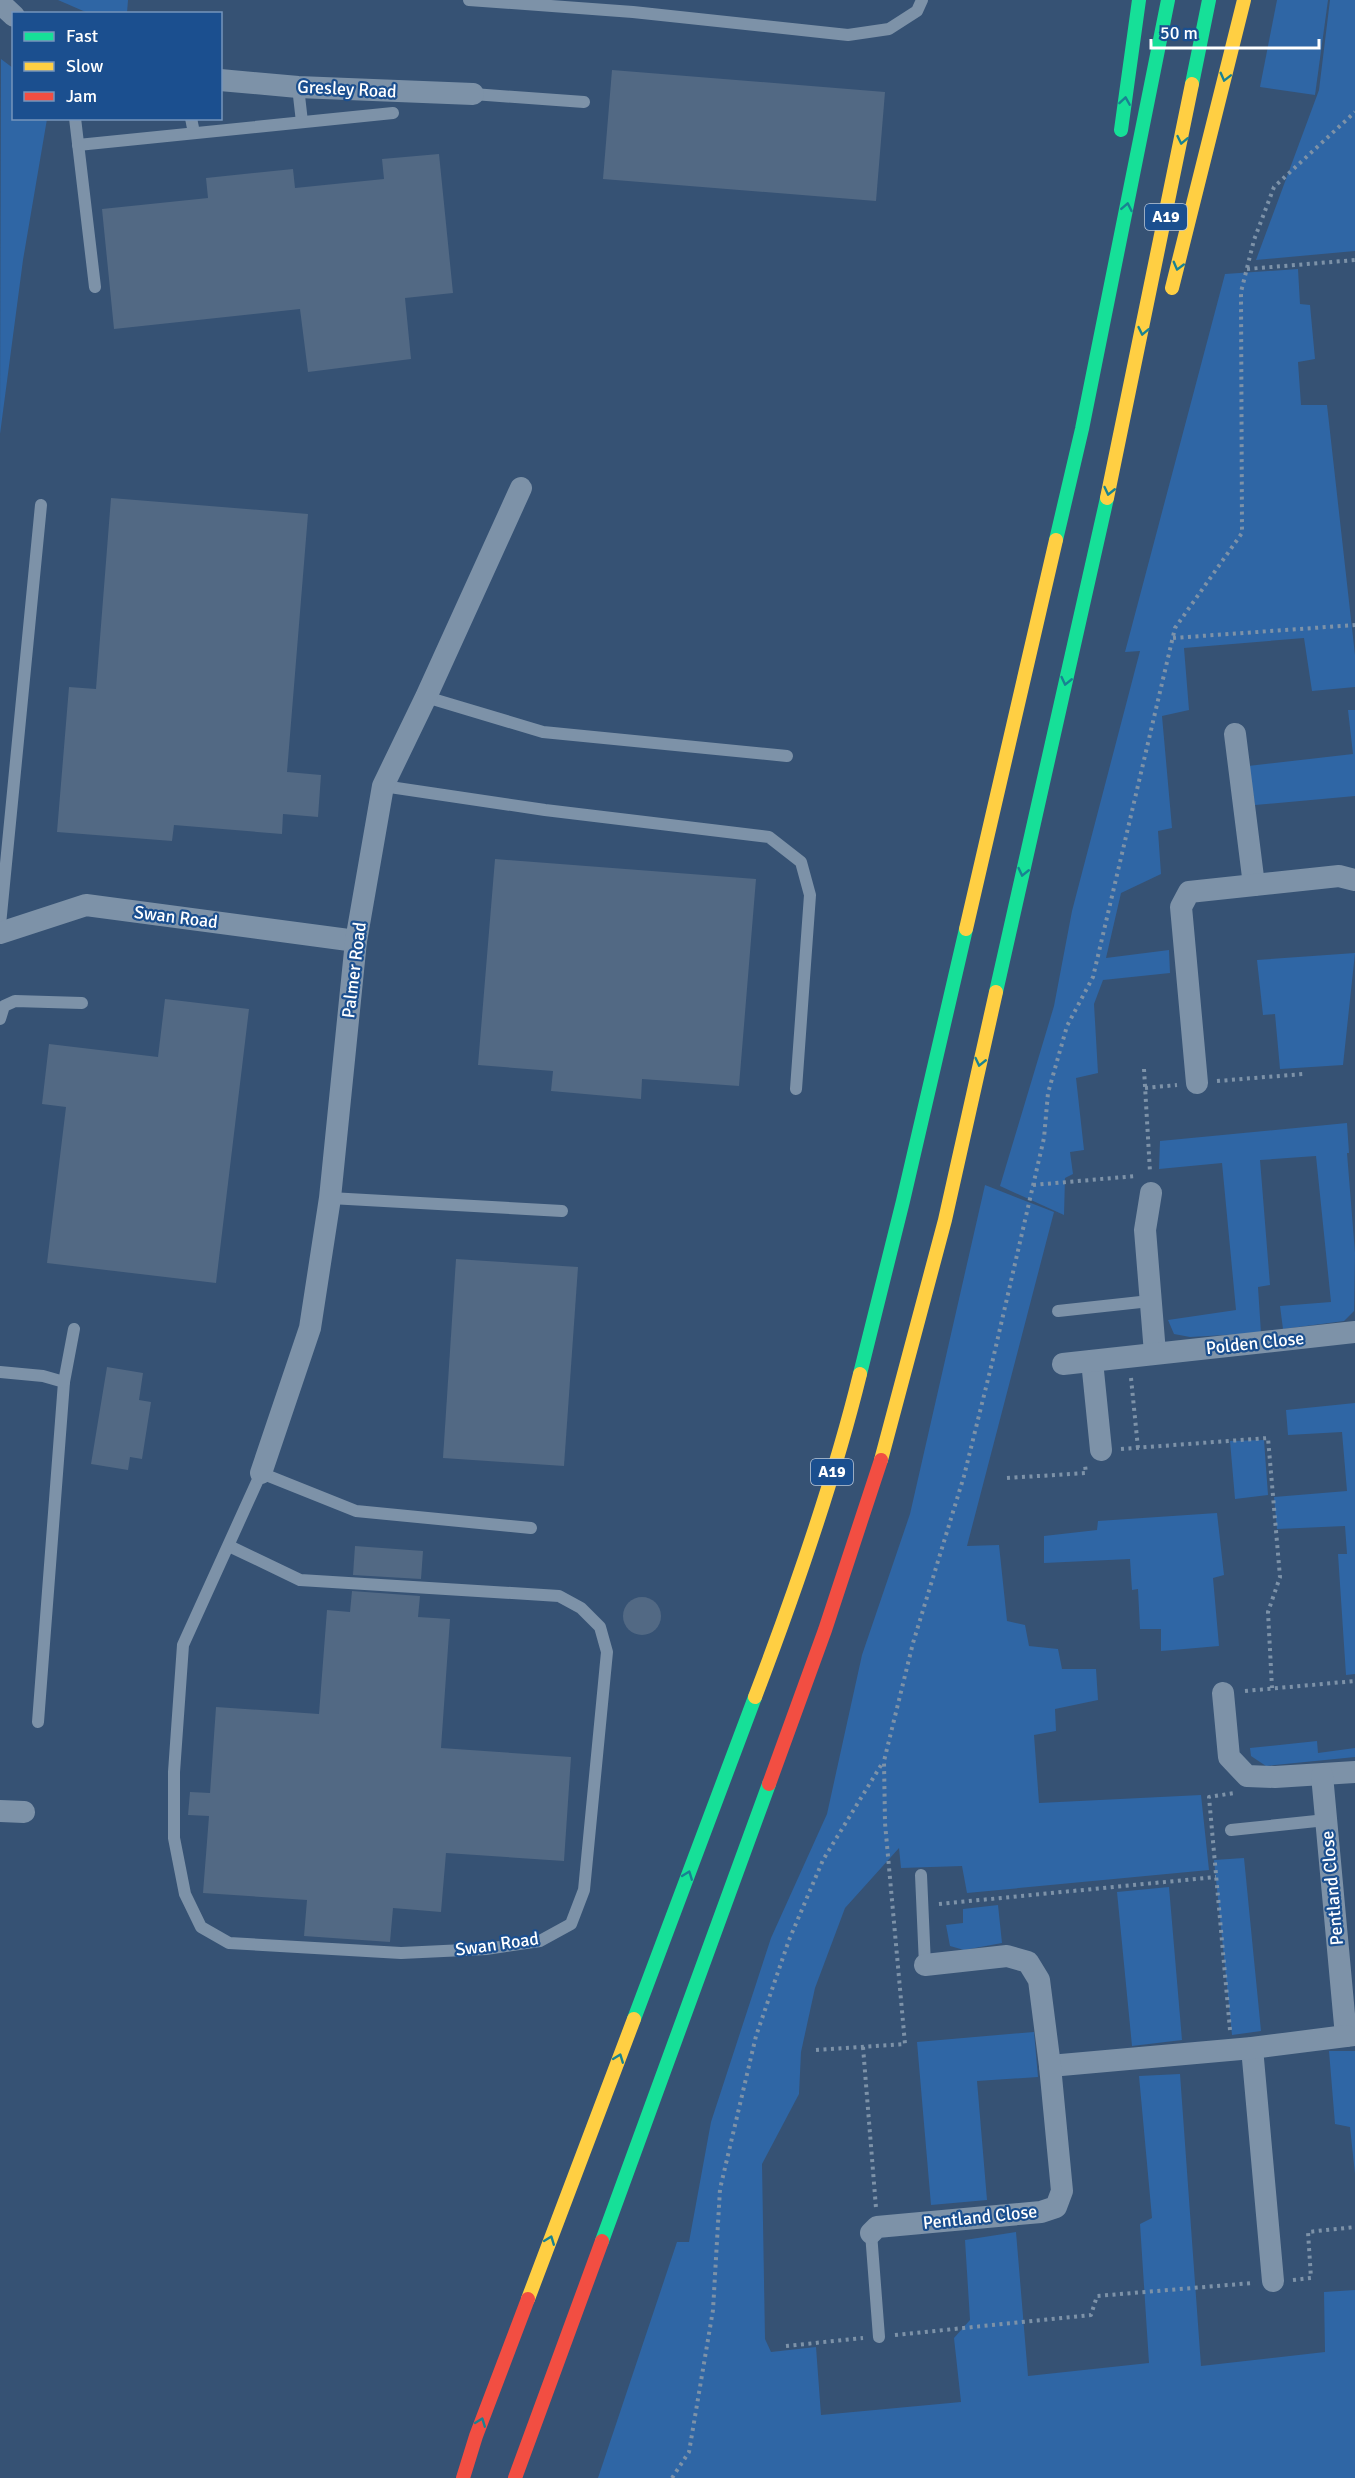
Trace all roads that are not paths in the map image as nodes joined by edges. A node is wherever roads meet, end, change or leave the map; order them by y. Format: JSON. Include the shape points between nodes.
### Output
{"nodes":[{"id":1,"x":469,"y":0,"type":"edge"},
{"id":2,"x":922,"y":0,"type":"edge"},
{"id":3,"x":1138,"y":0,"type":"edge"},
{"id":4,"x":1168,"y":0,"type":"edge"},
{"id":5,"x":1209,"y":0,"type":"edge"},
{"id":6,"x":1244,"y":0,"type":"edge"},
{"id":7,"x":0,"y":3,"type":"edge"},
{"id":8,"x":12,"y":14,"type":"edge"},
{"id":9,"x":222,"y":80,"type":"edge"},
{"id":10,"x":298,"y":87,"type":"junction"},
{"id":11,"x":473,"y":94,"type":"joint"},
{"id":12,"x":584,"y":102,"type":"dead end"},
{"id":13,"x":393,"y":112,"type":"dead end"},
{"id":14,"x":75,"y":120,"type":"edge"},
{"id":15,"x":191,"y":120,"type":"edge"},
{"id":16,"x":302,"y":122,"type":"junction"},
{"id":17,"x":194,"y":133,"type":"junction"},
{"id":18,"x":78,"y":145,"type":"junction"},
{"id":19,"x":1118,"y":145,"type":"dead end"},
{"id":20,"x":95,"y":287,"type":"dead end"},
{"id":21,"x":1094,"y":295,"type":"dead end"},
{"id":22,"x":1169,"y":296,"type":"dead end"},
{"id":23,"x":1155,"y":339,"type":"dead end"},
{"id":24,"x":1082,"y":429,"type":"junction"},
{"id":25,"x":1121,"y":434,"type":"junction"},
{"id":26,"x":520,"y":488,"type":"dead end"},
{"id":27,"x":40,"y":505,"type":"dead end"},
{"id":28,"x":426,"y":697,"type":"junction"},
{"id":29,"x":1235,"y":734,"type":"dead end"},
{"id":30,"x":787,"y":756,"type":"dead end"},
{"id":31,"x":383,"y":786,"type":"junction"},
{"id":32,"x":6,"y":810,"type":"edge"},
{"id":33,"x":1355,"y":880,"type":"edge"},
{"id":34,"x":1254,"y":885,"type":"junction"},
{"id":35,"x":0,"y":925,"type":"edge"},
{"id":36,"x":0,"y":933,"type":"edge"},
{"id":37,"x":356,"y":940,"type":"junction"},
{"id":38,"x":82,"y":1003,"type":"dead end"},
{"id":39,"x":0,"y":1019,"type":"edge"},
{"id":40,"x":1197,"y":1083,"type":"road end"},
{"id":41,"x":796,"y":1089,"type":"dead end"},
{"id":42,"x":1151,"y":1193,"type":"dead end"},
{"id":43,"x":330,"y":1198,"type":"junction"},
{"id":44,"x":562,"y":1211,"type":"dead end"},
{"id":45,"x":1150,"y":1300,"type":"junction"},
{"id":46,"x":1058,"y":1311,"type":"dead end"},
{"id":47,"x":74,"y":1329,"type":"dead end"},
{"id":48,"x":1355,"y":1332,"type":"edge"},
{"id":49,"x":1155,"y":1353,"type":"junction"},
{"id":50,"x":1092,"y":1360,"type":"junction"},
{"id":51,"x":1063,"y":1364,"type":"dead end"},
{"id":52,"x":0,"y":1372,"type":"edge"},
{"id":53,"x":64,"y":1383,"type":"junction"},
{"id":54,"x":1101,"y":1450,"type":"road end"},
{"id":55,"x":261,"y":1473,"type":"junction"},
{"id":56,"x":531,"y":1528,"type":"dead end"},
{"id":57,"x":229,"y":1546,"type":"junction"},
{"id":58,"x":1223,"y":1693,"type":"road end"},
{"id":59,"x":38,"y":1722,"type":"dead end"},
{"id":60,"x":1355,"y":1772,"type":"edge"},
{"id":61,"x":1322,"y":1775,"type":"junction"},
{"id":62,"x":0,"y":1811,"type":"edge"},
{"id":63,"x":24,"y":1812,"type":"dead end"},
{"id":64,"x":1326,"y":1820,"type":"junction"},
{"id":65,"x":1231,"y":1830,"type":"dead end"},
{"id":66,"x":921,"y":1875,"type":"dead end"},
{"id":67,"x":925,"y":1965,"type":"joint"},
{"id":68,"x":1350,"y":2036,"type":"edge"},
{"id":69,"x":1242,"y":2049,"type":"junction"},
{"id":70,"x":1050,"y":2066,"type":"junction"},
{"id":71,"x":874,"y":2230,"type":"joint"},
{"id":72,"x":1273,"y":2281,"type":"road end"},
{"id":73,"x":879,"y":2337,"type":"road end"},
{"id":74,"x":463,"y":2478,"type":"edge"},
{"id":75,"x":515,"y":2478,"type":"edge"}],
"edges":[{"from":1,"to":2,"type":"lane","via":[[633,12],[848,35],[889,29],[917,11]]},
{"from":19,"to":3,"type":"highway","one_way":true},
{"from":24,"to":4,"type":"highway","number":"A19","one_way":true},
{"from":5,"to":25,"type":"highway","number":"A19","one_way":true},
{"from":6,"to":22,"type":"highway","one_way":true},
{"from":7,"to":8,"type":"street"},
{"from":9,"to":10,"type":"street","name":"Gresley Road"},
{"from":10,"to":11,"type":"street","name":"Gresley Road"},
{"from":10,"to":16,"type":"lane"},
{"from":11,"to":12,"type":"lane"},
{"from":13,"to":16,"type":"lane"},
{"from":14,"to":18,"type":"lane"},
{"from":15,"to":17,"type":"lane"},
{"from":16,"to":17,"type":"lane"},
{"from":17,"to":18,"type":"lane"},
{"from":18,"to":20,"type":"lane"},
{"from":21,"to":24,"type":"highway"},
{"from":23,"to":25,"type":"highway"},
{"from":74,"to":24,"type":"highway","number":"A19","one_way":true,"via":[[785,1619],[847,1426]]},
{"from":25,"to":75,"type":"highway","number":"A19","one_way":true,"via":[[945,1220],[877,1477],[825,1630]]},
{"from":26,"to":28,"type":"street","name":"Palmer Road"},
{"from":27,"to":32,"type":"lane"},
{"from":28,"to":30,"type":"lane","via":[[543,732]]},
{"from":28,"to":31,"type":"street","name":"Palmer Road"},
{"from":29,"to":34,"type":"street"},
{"from":31,"to":37,"type":"street","name":"Palmer Road"},
{"from":31,"to":41,"type":"lane","via":[[769,837],[801,862],[810,895]]},
{"from":32,"to":35,"type":"lane"},
{"from":33,"to":34,"type":"street","via":[[1339,876]]},
{"from":34,"to":40,"type":"street","via":[[1189,892],[1181,907]]},
{"from":36,"to":37,"type":"street","name":"Swan Road","via":[[86,905]]},
{"from":37,"to":43,"type":"street","name":"Palmer Road"},
{"from":38,"to":39,"type":"lane","via":[[15,1001],[4,1006]]},
{"from":42,"to":45,"type":"street","via":[[1145,1230]]},
{"from":43,"to":44,"type":"lane"},
{"from":43,"to":55,"type":"street","name":"Palmer Road","via":[[310,1328]]},
{"from":45,"to":46,"type":"lane"},
{"from":45,"to":49,"type":"street"},
{"from":47,"to":53,"type":"lane"},
{"from":48,"to":49,"type":"street","name":"Polden Close"},
{"from":49,"to":50,"type":"street","name":"Polden Close"},
{"from":50,"to":51,"type":"street","name":"Polden Close"},
{"from":50,"to":54,"type":"street"},
{"from":52,"to":53,"type":"lane","via":[[42,1376]]},
{"from":53,"to":59,"type":"lane"},
{"from":55,"to":56,"type":"lane","via":[[356,1511]]},
{"from":55,"to":57,"type":"lane","name":"Swan Road"},
{"from":57,"to":57,"type":"lane","name":"Swan Road","via":[[300,1580],[559,1596],[581,1608],[600,1627],[607,1652],[584,1890],[571,1924],[540,1941],[486,1949],[401,1953],[228,1942],[201,1927],[185,1894],[174,1838],[174,1772],[183,1645]]},
{"from":58,"to":61,"type":"street","via":[[1229,1757],[1247,1776]]},
{"from":60,"to":61,"type":"street"},
{"from":61,"to":64,"type":"street","name":"Pentland Close"},
{"from":62,"to":63,"type":"street"},
{"from":64,"to":65,"type":"lane"},
{"from":64,"to":68,"type":"street","name":"Pentland Close"},
{"from":66,"to":67,"type":"lane"},
{"from":67,"to":70,"type":"street","name":"Pentland Close","via":[[1006,1956],[1028,1962],[1039,1980]]},
{"from":68,"to":69,"type":"street","name":"Pentland Close"},
{"from":69,"to":70,"type":"street","name":"Pentland Close"},
{"from":69,"to":72,"type":"street"},
{"from":70,"to":71,"type":"street","name":"Pentland Close","via":[[1062,2192],[1056,2207],[1041,2212]]},
{"from":71,"to":73,"type":"lane"}]}
